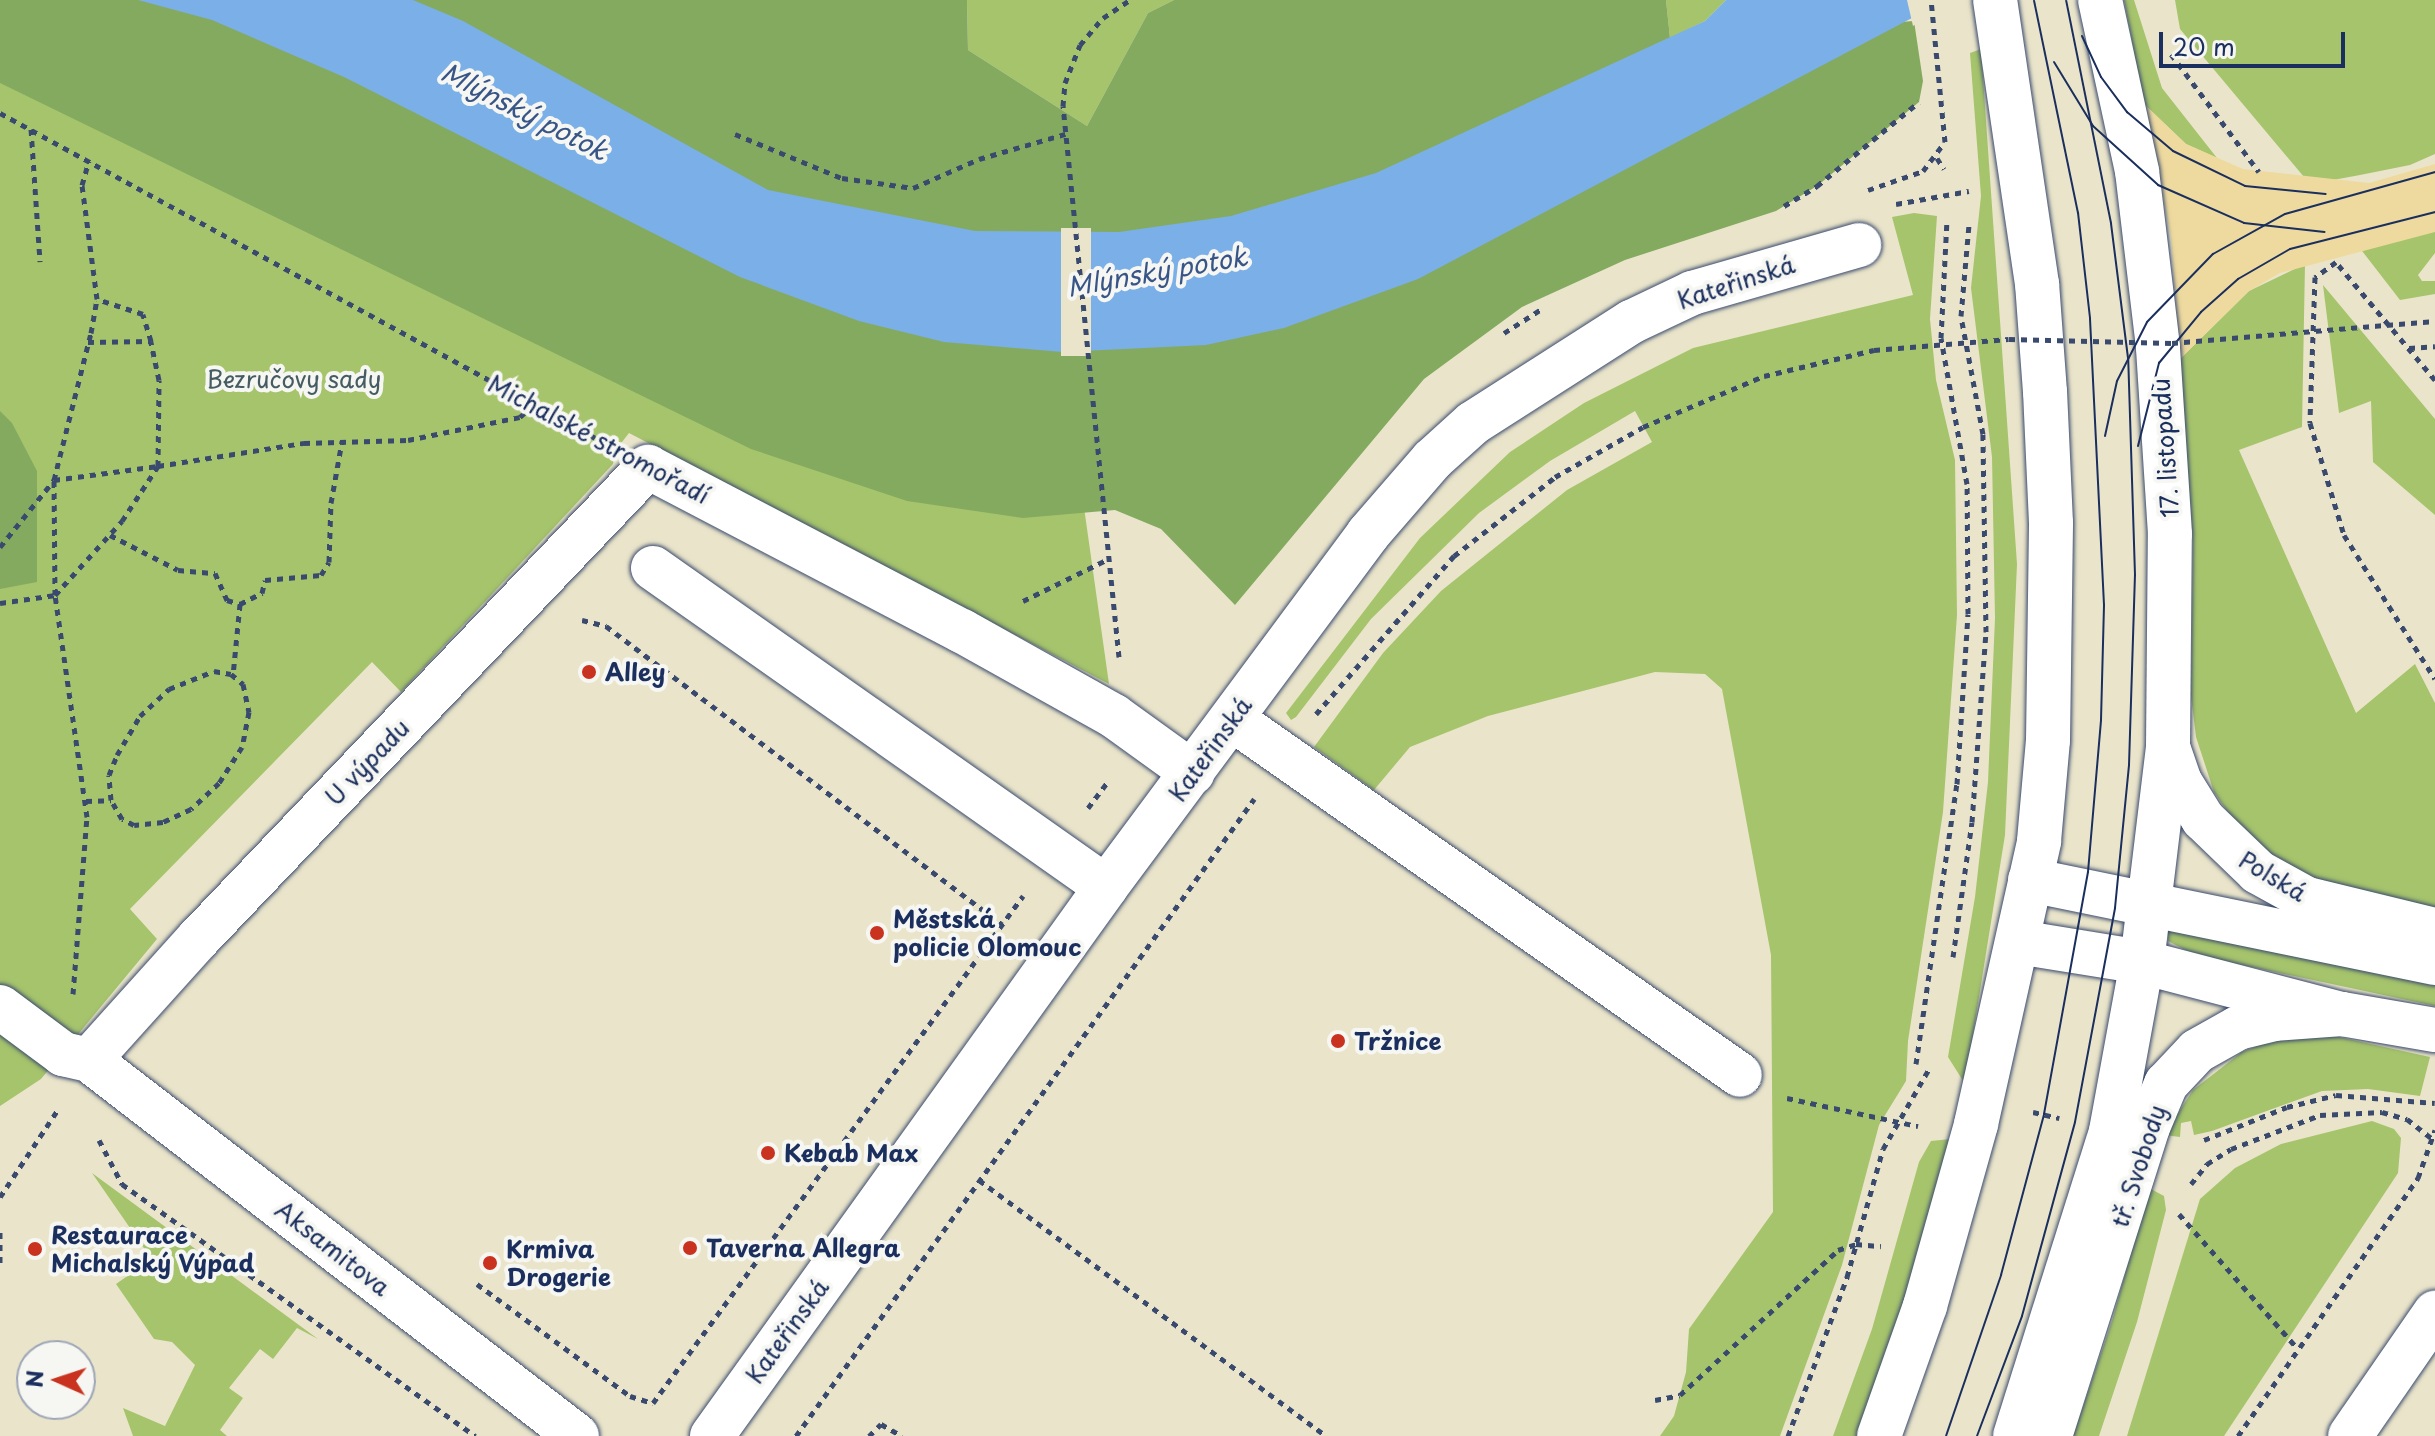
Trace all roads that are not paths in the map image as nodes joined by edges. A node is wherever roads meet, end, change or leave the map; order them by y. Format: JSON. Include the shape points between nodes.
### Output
{"nodes":[{"id":1,"x":1995,"y":0,"type":"edge"},
{"id":2,"x":2101,"y":3,"type":"edge"},
{"id":3,"x":1859,"y":245,"type":"dead end"},
{"id":4,"x":648,"y":467,"type":"joint"},
{"id":5,"x":653,"y":568,"type":"dead end"},
{"id":6,"x":1232,"y":719,"type":"junction"},
{"id":7,"x":2168,"y":746,"type":"junction"},
{"id":8,"x":1193,"y":773,"type":"junction"},
{"id":9,"x":2030,"y":880,"type":"junction"},
{"id":10,"x":1106,"y":887,"type":"junction"},
{"id":11,"x":2150,"y":901,"type":"junction"},
{"id":12,"x":2435,"y":930,"type":"edge"},
{"id":13,"x":2018,"y":942,"type":"junction"},
{"id":14,"x":2142,"y":962,"type":"junction"},
{"id":15,"x":2435,"y":963,"type":"edge"},
{"id":16,"x":0,"y":1007,"type":"edge"},
{"id":17,"x":2342,"y":1014,"type":"junction"},
{"id":18,"x":2435,"y":1030,"type":"edge"},
{"id":19,"x":89,"y":1060,"type":"junction"},
{"id":20,"x":1740,"y":1075,"type":"road end"},
{"id":21,"x":2435,"y":1313,"type":"edge"},
{"id":22,"x":577,"y":1436,"type":"edge"},
{"id":23,"x":712,"y":1436,"type":"edge"},
{"id":24,"x":1879,"y":1436,"type":"edge"},
{"id":25,"x":2015,"y":1436,"type":"edge"},
{"id":26,"x":2050,"y":1436,"type":"edge"},
{"id":27,"x":2350,"y":1436,"type":"edge"}],
"edges":[{"from":1,"to":9,"type":"street","via":[[2037,284],[2051,523],[2048,740]]},
{"from":2,"to":7,"type":"street","name":"17. listopadu","via":[[2137,171],[2157,335],[2170,534]]},
{"from":3,"to":6,"type":"street","name":"Kateřinská","via":[[1692,293],[1631,322],[1473,423],[1368,534]]},
{"from":4,"to":8,"type":"street","name":"Michalské stromořadí","via":[[962,631],[1121,722]]},
{"from":4,"to":19,"type":"street","name":"U výpadu"},
{"from":5,"to":10,"type":"street"},
{"from":6,"to":8,"type":"street","name":"Kateřinská"},
{"from":6,"to":20,"type":"street"},
{"from":7,"to":11,"type":"street","name":"17. listopadu"},
{"from":7,"to":12,"type":"street","name":"Polská","via":[[2194,806],[2223,842],[2258,872],[2307,899]]},
{"from":8,"to":10,"type":"street","name":"Kateřinská"},
{"from":9,"to":11,"type":"street","name":"Polská"},
{"from":9,"to":13,"type":"street"},
{"from":10,"to":23,"type":"street","name":"Kateřinská"},
{"from":11,"to":14,"type":"street","name":"tř. Svobody"},
{"from":11,"to":15,"type":"street","name":"Polská"},
{"from":13,"to":14,"type":"street"},
{"from":13,"to":24,"type":"street","via":[[1955,1205]]},
{"from":14,"to":17,"type":"street"},
{"from":14,"to":25,"type":"street","name":"tř. Svobody","via":[[2106,1155]]},
{"from":16,"to":19,"type":"street","name":"Aksamitova","via":[[63,1054]]},
{"from":17,"to":18,"type":"street"},
{"from":17,"to":26,"type":"street","name":"tř. Svobody","via":[[2273,1019],[2238,1028],[2197,1051],[2166,1084]]},
{"from":19,"to":22,"type":"street","name":"Aksamitova"},
{"from":21,"to":27,"type":"street"}]}
